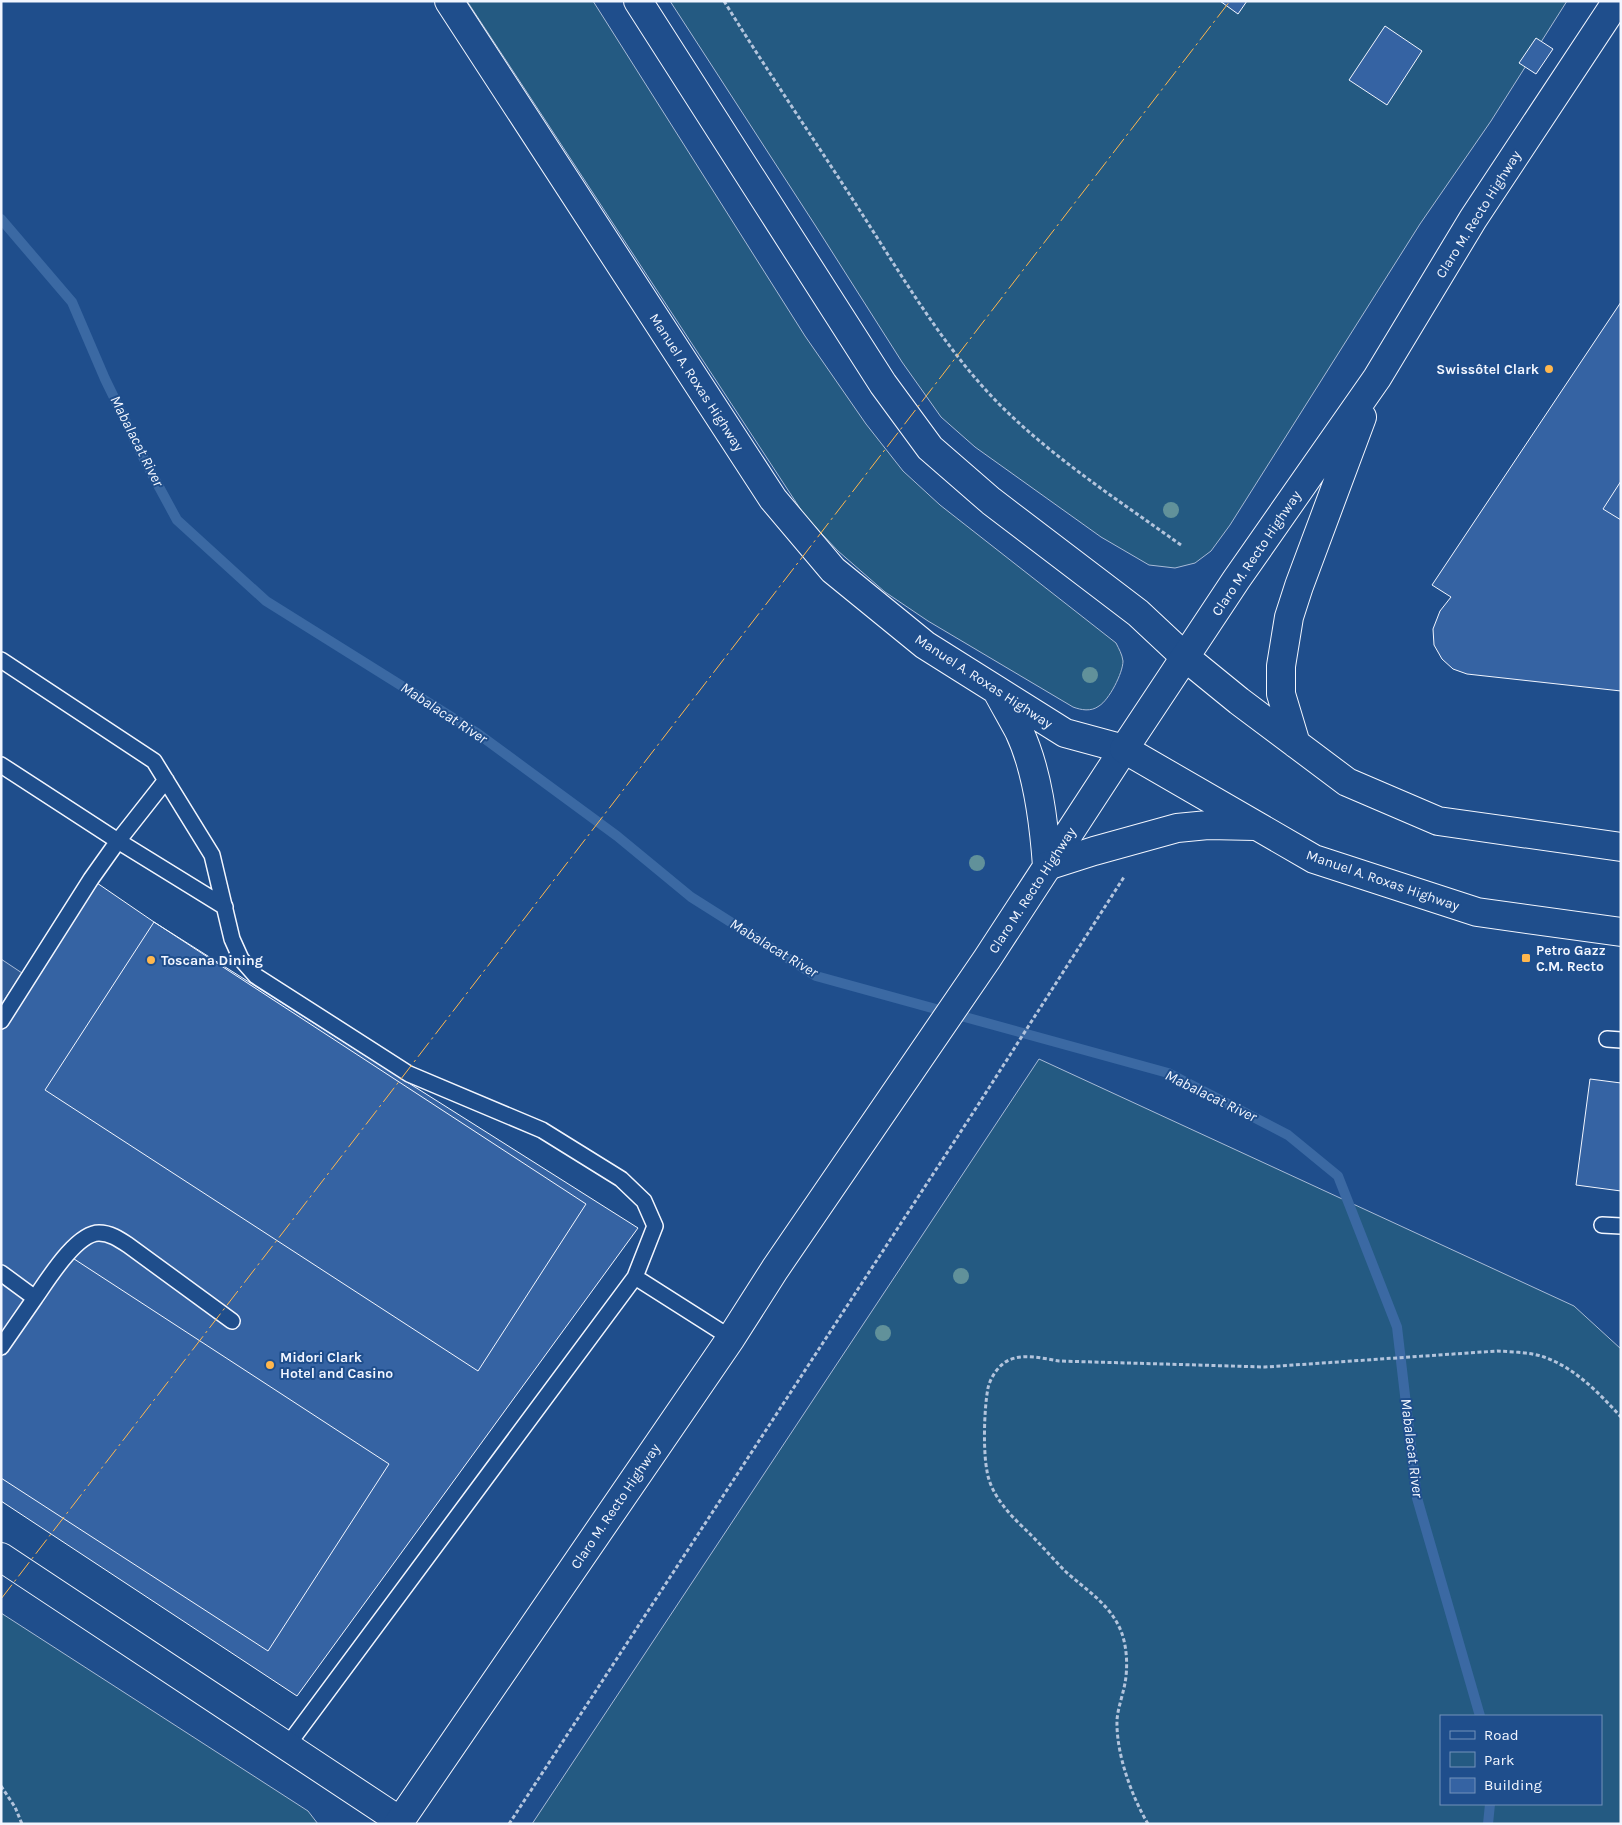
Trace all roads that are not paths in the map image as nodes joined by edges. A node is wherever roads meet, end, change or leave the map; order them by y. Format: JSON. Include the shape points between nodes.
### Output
{"nodes":[{"id":1,"x":449,"y":1,"type":"edge"},
{"id":2,"x":638,"y":1,"type":"edge"},
{"id":3,"x":1617,"y":1,"type":"edge"},
{"id":4,"x":1377,"y":378,"type":"junction"},
{"id":5,"x":1185,"y":657,"type":"junction"},
{"id":6,"x":1,"y":660,"type":"edge"},
{"id":7,"x":996,"y":690,"type":"junction"},
{"id":8,"x":1296,"y":744,"type":"junction"},
{"id":9,"x":1124,"y":749,"type":"junction"},
{"id":10,"x":1,"y":765,"type":"edge"},
{"id":11,"x":166,"y":780,"type":"junction"},
{"id":12,"x":1258,"y":826,"type":"junction"},
{"id":13,"x":118,"y":841,"type":"junction"},
{"id":14,"x":1621,"y":848,"type":"edge"},
{"id":15,"x":1047,"y":866,"type":"junction"},
{"id":16,"x":225,"y":907,"type":"junction"},
{"id":17,"x":1621,"y":932,"type":"edge"},
{"id":18,"x":1,"y":1021,"type":"edge"},
{"id":19,"x":1602,"y":1225,"type":"dead end"},
{"id":20,"x":1621,"y":1226,"type":"edge"},
{"id":21,"x":1,"y":1273,"type":"edge"},
{"id":22,"x":635,"y":1277,"type":"junction"},
{"id":23,"x":36,"y":1298,"type":"junction"},
{"id":24,"x":232,"y":1321,"type":"dead end"},
{"id":25,"x":731,"y":1338,"type":"junction"},
{"id":26,"x":1,"y":1347,"type":"edge"},
{"id":27,"x":1,"y":1557,"type":"edge"},
{"id":28,"x":286,"y":1746,"type":"junction"},
{"id":29,"x":399,"y":1822,"type":"edge"}],
"edges":[{"from":1,"to":7,"type":"main road","name":"Manuel A. Roxas Highway","via":[[773,499],[833,570],[925,645]]},
{"from":2,"to":5,"type":"main road","via":[[883,384],[930,448],[991,501],[1138,614]]},
{"from":3,"to":4,"type":"main road","name":"Claro M. Recto Highway","via":[[1473,219]]},
{"from":4,"to":5,"type":"main road","name":"Claro M. Recto Highway"},
{"from":4,"to":8,"type":"main road","via":[[1289,617],[1281,666],[1281,694]]},
{"from":5,"to":8,"type":"main road"},
{"from":5,"to":9,"type":"main road","name":"Claro M. Recto Highway"},
{"from":6,"to":11,"type":"lane","via":[[154,760]]},
{"from":7,"to":9,"type":"main road","name":"Manuel A. Roxas Highway","via":[[1065,733]]},
{"from":7,"to":15,"type":"main road","via":[[1020,733],[1036,782]]},
{"from":8,"to":14,"type":"main road","via":[[1347,782],[1438,821]]},
{"from":9,"to":12,"type":"main road","name":"Manuel A. Roxas Highway"},
{"from":9,"to":15,"type":"main road","name":"Claro M. Recto Highway"},
{"from":10,"to":13,"type":"lane"},
{"from":11,"to":13,"type":"lane"},
{"from":11,"to":16,"type":"lane","via":[[212,855]]},
{"from":12,"to":15,"type":"main road","via":[[1177,828]]},
{"from":12,"to":17,"type":"main road","name":"Manuel A. Roxas Highway","via":[[1314,859],[1477,912]]},
{"from":13,"to":16,"type":"lane"},
{"from":13,"to":18,"type":"lane"},
{"from":15,"to":25,"type":"main road","name":"Claro M. Recto Highway"},
{"from":16,"to":22,"type":"lane","via":[[241,959],[256,976],[409,1074],[542,1130],[621,1179],[644,1201],[655,1226]]},
{"from":19,"to":20,"type":"lane"},
{"from":21,"to":23,"type":"lane"},
{"from":22,"to":25,"type":"lane"},
{"from":22,"to":28,"type":"lane"},
{"from":23,"to":24,"type":"lane","via":[[67,1253],[83,1239],[97,1233],[114,1236],[128,1245]]},
{"from":23,"to":26,"type":"lane"},
{"from":25,"to":29,"type":"main road","name":"Claro M. Recto Highway"},
{"from":27,"to":28,"type":"main road"},
{"from":28,"to":29,"type":"main road"}]}
